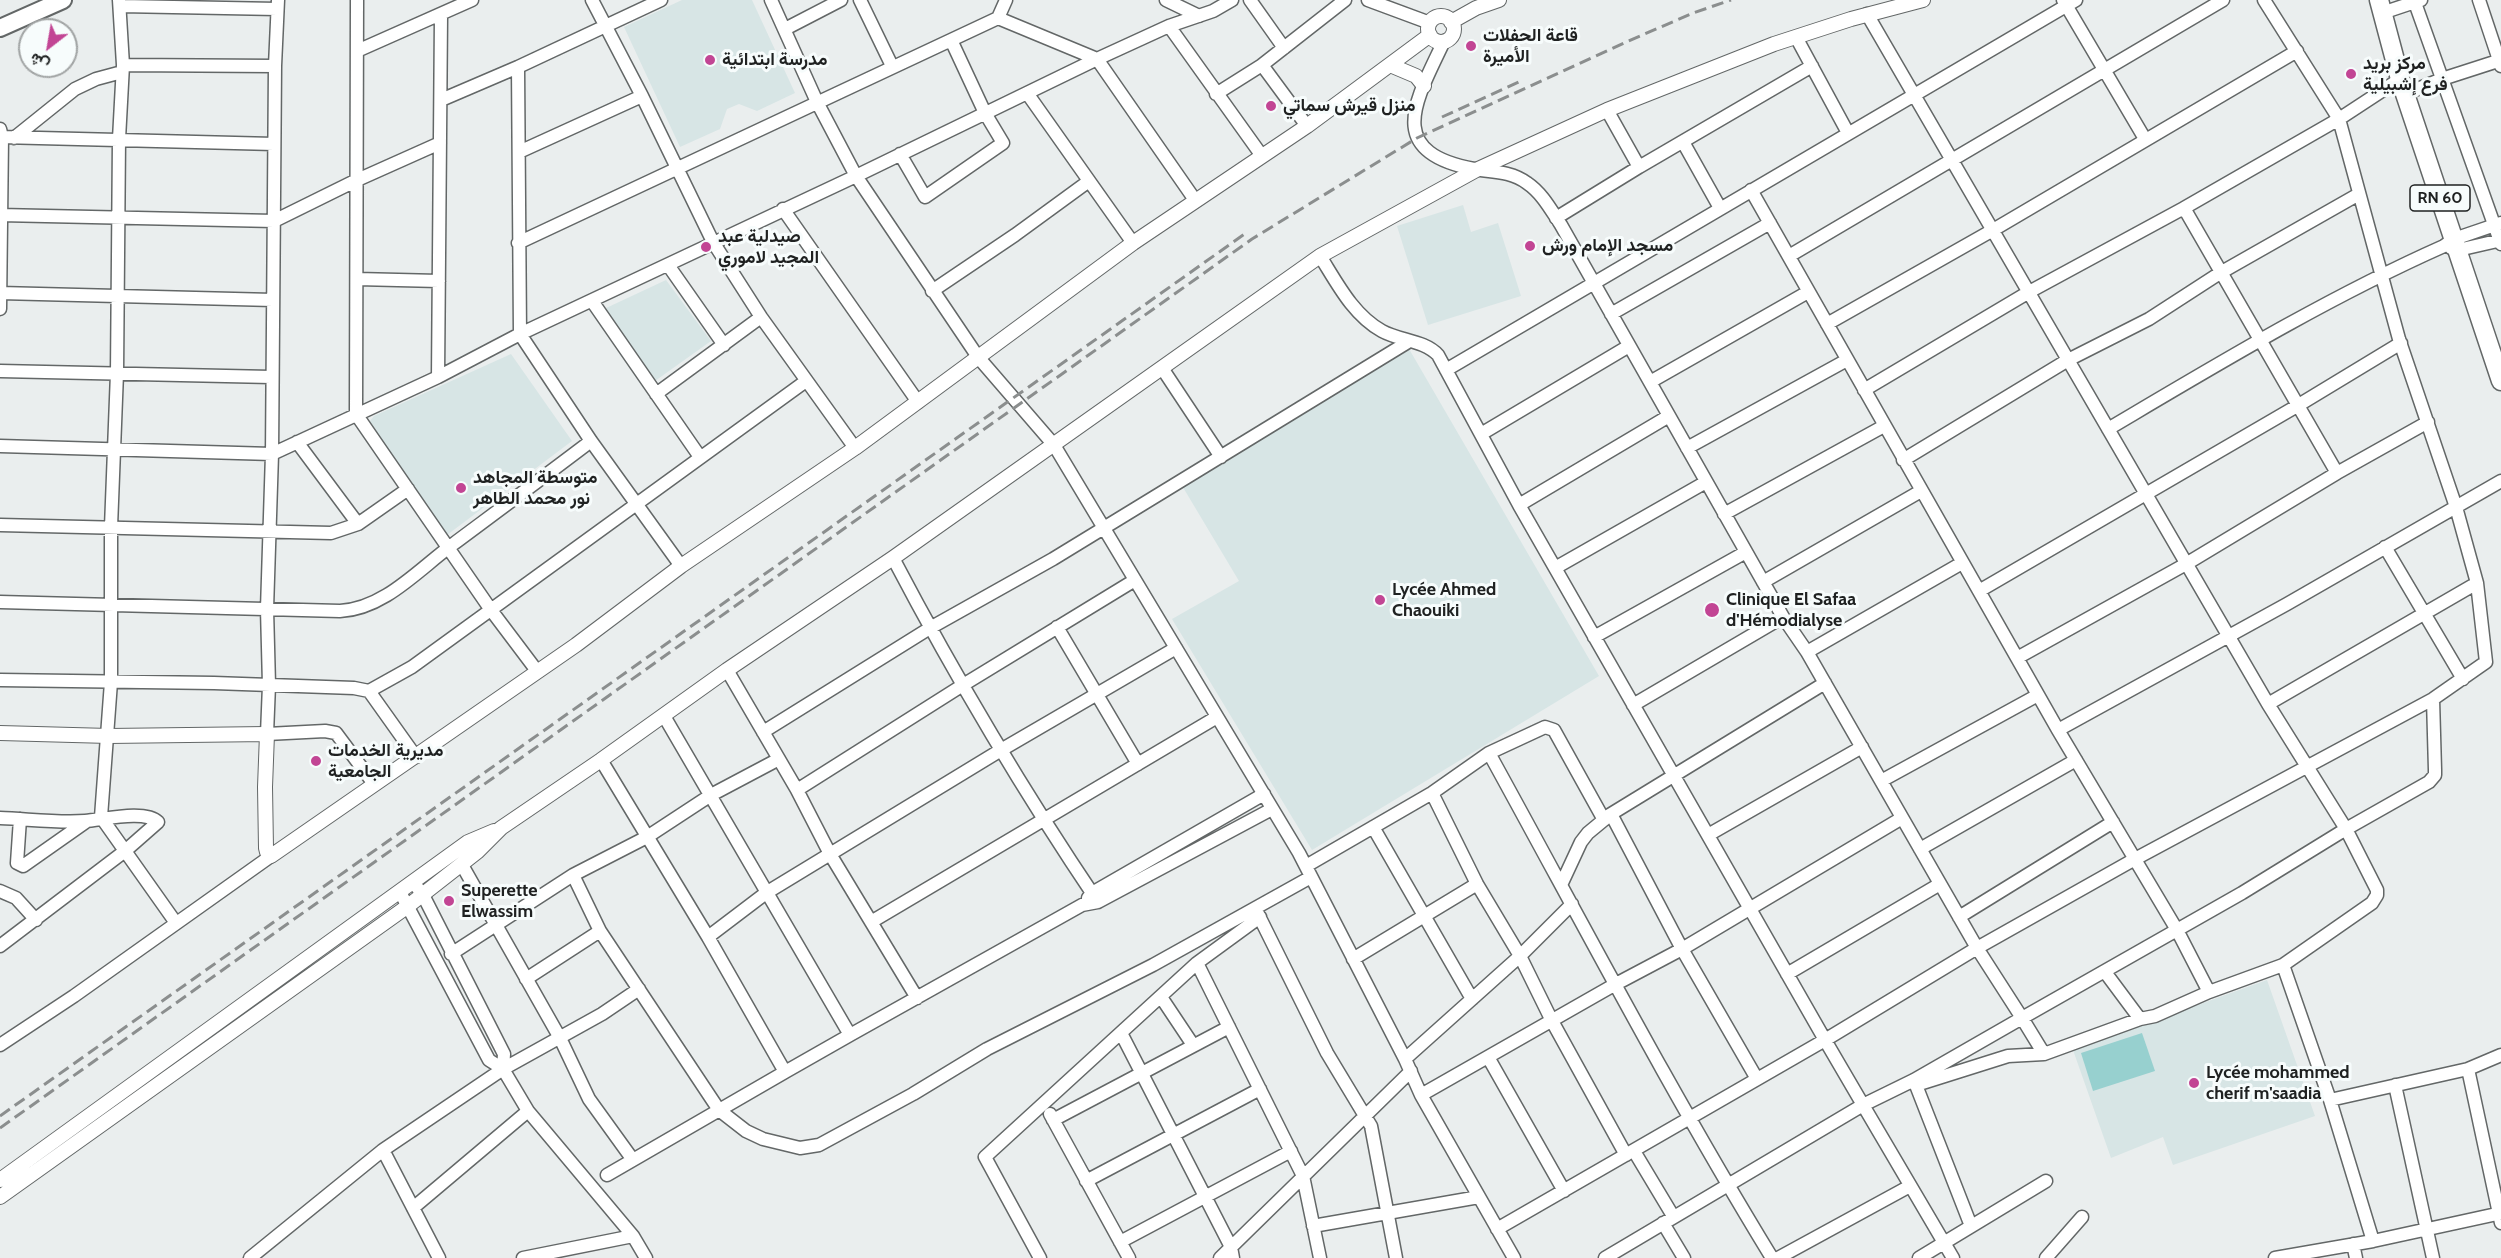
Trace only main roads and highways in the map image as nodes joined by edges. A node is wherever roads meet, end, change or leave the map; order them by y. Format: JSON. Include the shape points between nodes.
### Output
{"nodes":[{"id":1,"x":63,"y":0,"type":"edge"},
{"id":2,"x":2379,"y":4,"type":"edge"},
{"id":3,"x":0,"y":28,"type":"edge"},
{"id":4,"x":2501,"y":381,"type":"edge"}],
"edges":[{"from":1,"to":3,"type":"main road"},
{"from":2,"to":4,"type":"main road","number":"RN 60","via":[[2452,245]]}]}
